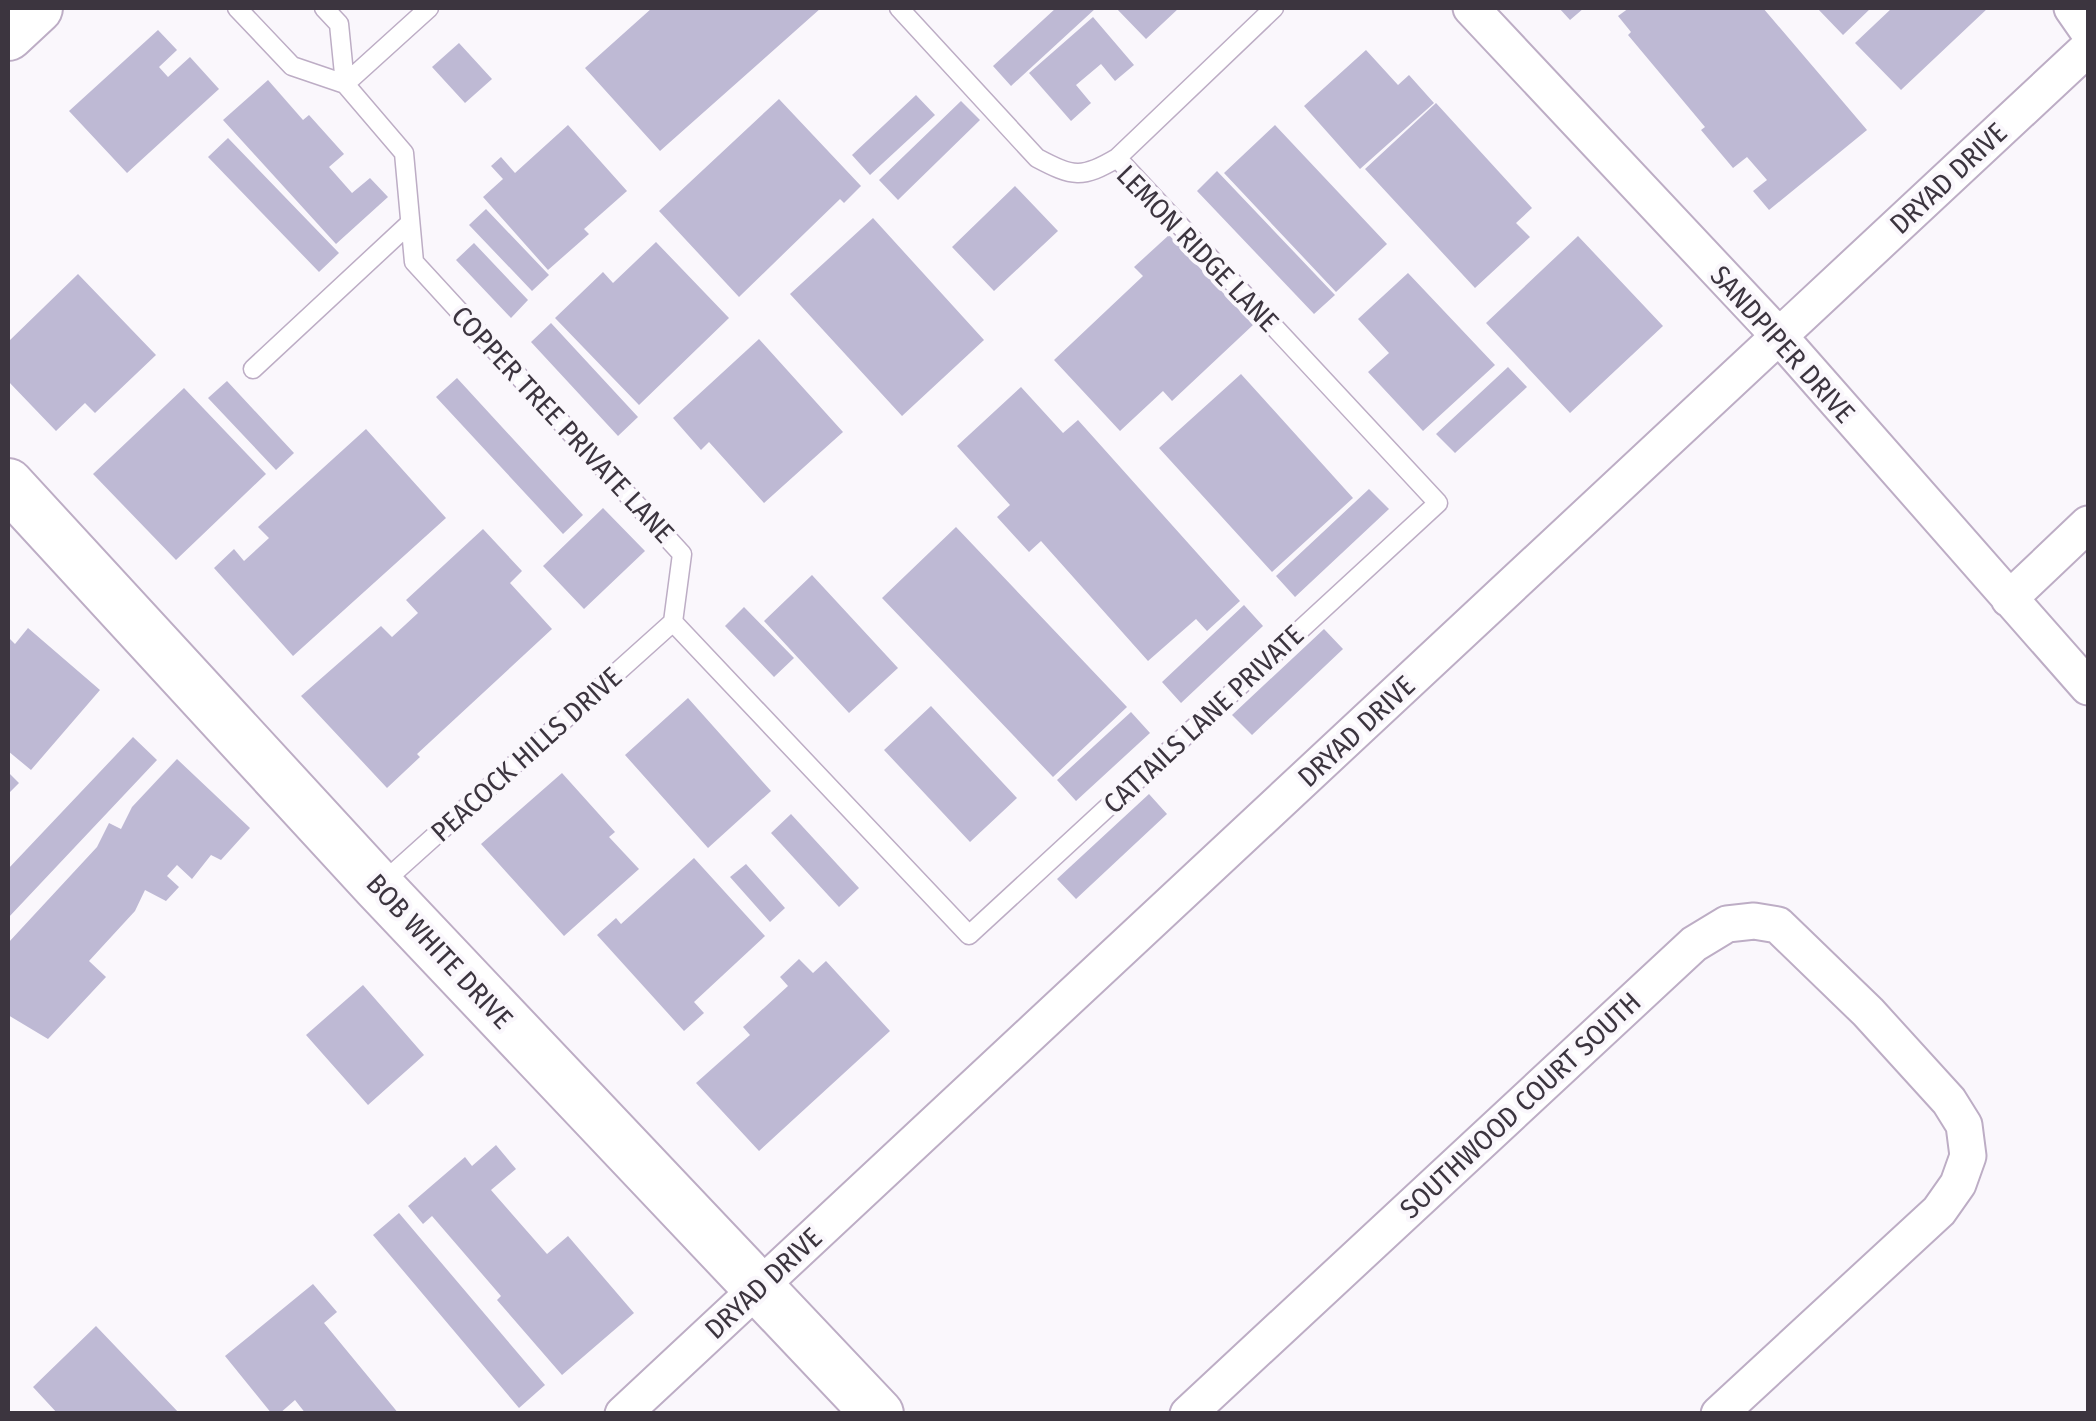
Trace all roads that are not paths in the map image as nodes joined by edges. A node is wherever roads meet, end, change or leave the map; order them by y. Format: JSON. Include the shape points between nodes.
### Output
{"nodes":[{"id":1,"x":36,"y":8,"type":"edge"},
{"id":2,"x":237,"y":8,"type":"edge"},
{"id":3,"x":324,"y":8,"type":"edge"},
{"id":4,"x":430,"y":8,"type":"edge"},
{"id":5,"x":898,"y":8,"type":"edge"},
{"id":6,"x":1274,"y":8,"type":"edge"},
{"id":7,"x":1471,"y":8,"type":"edge"},
{"id":8,"x":2072,"y":8,"type":"edge"},
{"id":9,"x":2088,"y":31,"type":"edge"},
{"id":10,"x":8,"y":35,"type":"edge"},
{"id":11,"x":2088,"y":48,"type":"edge"},
{"id":12,"x":346,"y":84,"type":"junction"},
{"id":13,"x":1118,"y":158,"type":"junction"},
{"id":14,"x":410,"y":222,"type":"junction"},
{"id":15,"x":1779,"y":336,"type":"junction"},
{"id":16,"x":252,"y":368,"type":"dead end"},
{"id":17,"x":8,"y":484,"type":"edge"},
{"id":18,"x":1438,"y":503,"type":"joint"},
{"id":19,"x":2088,"y":524,"type":"edge"},
{"id":20,"x":2009,"y":599,"type":"junction"},
{"id":21,"x":673,"y":622,"type":"junction"},
{"id":22,"x":2088,"y":686,"type":"edge"},
{"id":23,"x":378,"y":886,"type":"junction"},
{"id":24,"x":759,"y":1287,"type":"junction"},
{"id":25,"x":623,"y":1414,"type":"edge"},
{"id":26,"x":878,"y":1414,"type":"edge"},
{"id":27,"x":1188,"y":1414,"type":"edge"},
{"id":28,"x":1719,"y":1414,"type":"edge"}],
"edges":[{"from":1,"to":10,"type":"street"},
{"from":2,"to":12,"type":"lane","via":[[292,66]]},
{"from":3,"to":12,"type":"lane","via":[[339,24]]},
{"from":4,"to":12,"type":"lane"},
{"from":5,"to":13,"type":"lane","name":"LEMON RIDGE LANE","via":[[1037,158],[1065,173],[1089,174]]},
{"from":6,"to":13,"type":"lane"},
{"from":7,"to":15,"type":"street","name":"SANDPIPER DRIVE"},
{"from":8,"to":9,"type":"street"},
{"from":11,"to":15,"type":"street","name":"DRYAD DRIVE"},
{"from":12,"to":14,"type":"lane","name":"COPPER TREE PRIVATE LANE","via":[[404,153]]},
{"from":13,"to":18,"type":"lane","name":"LEMON RIDGE LANE"},
{"from":14,"to":16,"type":"lane"},
{"from":14,"to":21,"type":"lane","name":"COPPER TREE PRIVATE LANE","via":[[414,262],[682,554]]},
{"from":15,"to":20,"type":"street","name":"SANDPIPER DRIVE"},
{"from":15,"to":24,"type":"street","name":"DRYAD DRIVE"},
{"from":17,"to":23,"type":"street","name":"BOB WHITE DRIVE"},
{"from":18,"to":21,"type":"lane","name":"CATTAILS LANE PRIVATE","via":[[969,936]]},
{"from":19,"to":20,"type":"street"},
{"from":20,"to":22,"type":"street","name":"SANDPIPER DRIVE"},
{"from":21,"to":23,"type":"lane","name":"PEACOCK HILLS DRIVE"},
{"from":23,"to":24,"type":"street","name":"BOB WHITE DRIVE"},
{"from":24,"to":25,"type":"street","name":"DRYAD DRIVE"},
{"from":24,"to":26,"type":"street","name":"BOB WHITE DRIVE"},
{"from":27,"to":28,"type":"street","name":"SOUTHWOOD COURT SOUTH","via":[[1694,944],[1727,924],[1754,920],[1778,924],[1868,1012],[1949,1102],[1964,1125],[1968,1156],[1938,1211]]}]}
